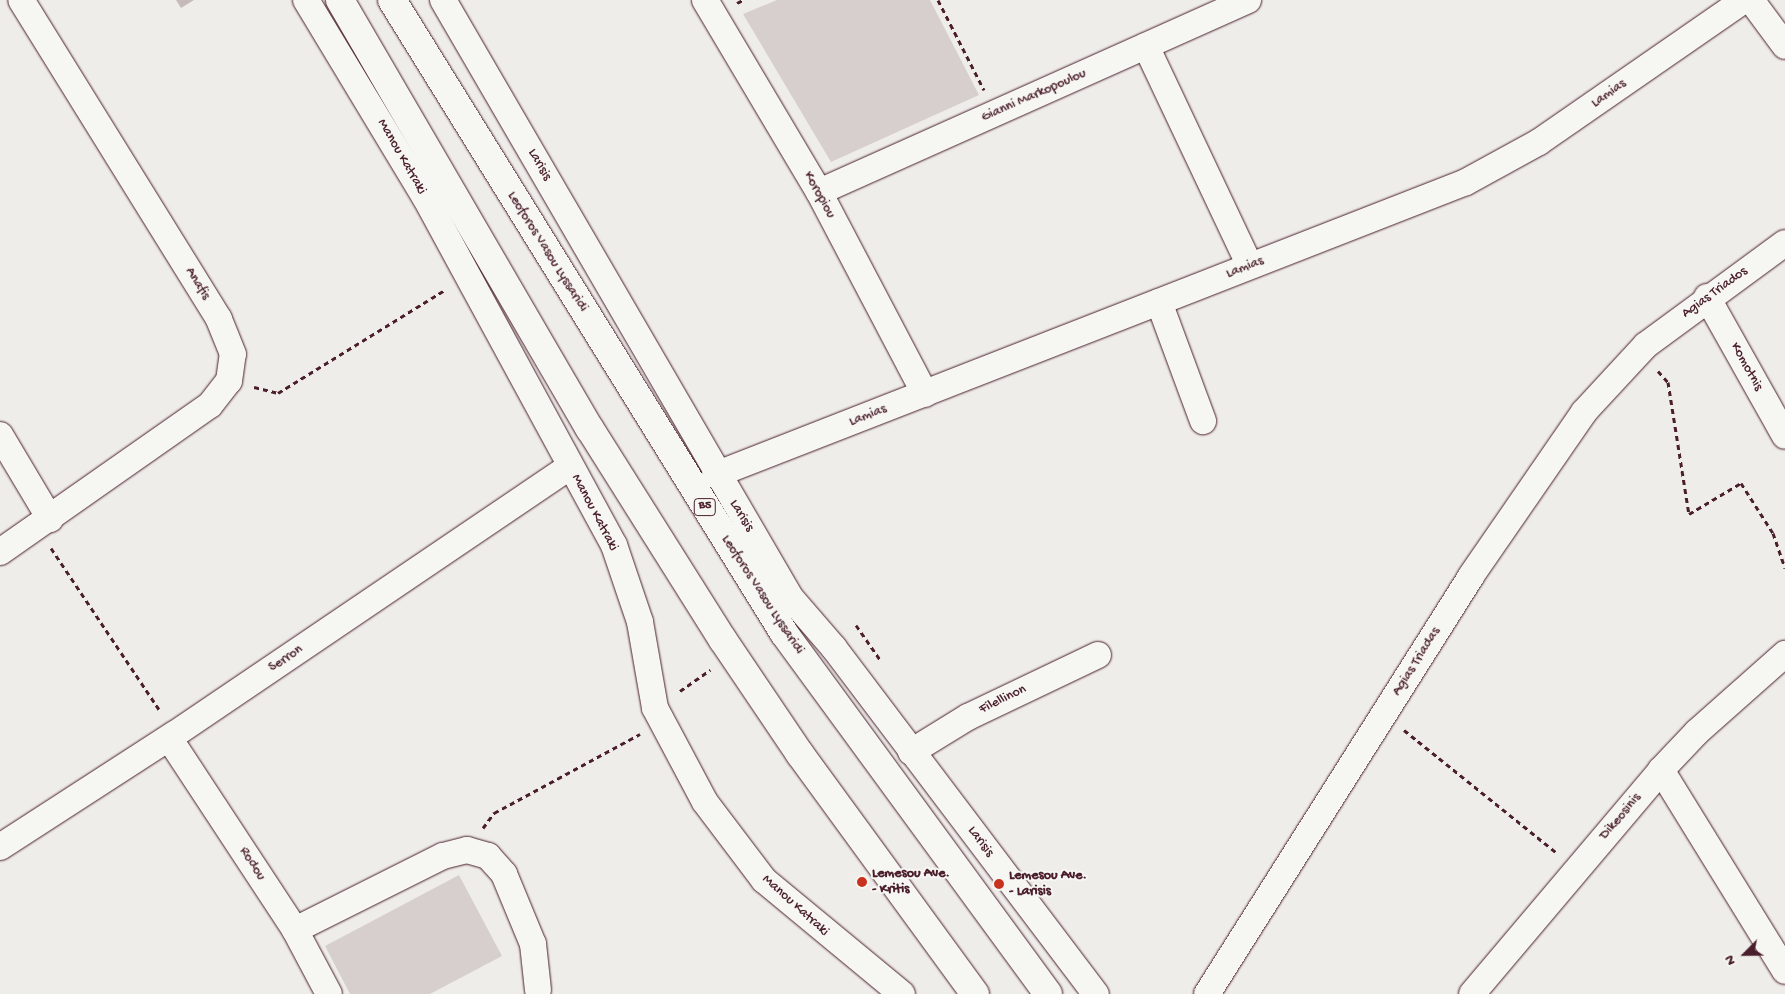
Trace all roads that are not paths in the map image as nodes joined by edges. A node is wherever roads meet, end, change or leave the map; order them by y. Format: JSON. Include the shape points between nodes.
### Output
{"nodes":[{"id":1,"x":22,"y":0,"type":"edge"},
{"id":2,"x":306,"y":0,"type":"edge"},
{"id":3,"x":340,"y":0,"type":"edge"},
{"id":4,"x":392,"y":0,"type":"edge"},
{"id":5,"x":443,"y":0,"type":"edge"},
{"id":6,"x":705,"y":0,"type":"edge"},
{"id":7,"x":1248,"y":0,"type":"edge"},
{"id":8,"x":1744,"y":0,"type":"edge"},
{"id":9,"x":1751,"y":0,"type":"edge"},
{"id":10,"x":1146,"y":46,"type":"junction"},
{"id":11,"x":1785,"y":46,"type":"edge"},
{"id":12,"x":819,"y":192,"type":"junction"},
{"id":13,"x":1785,"y":242,"type":"edge"},
{"id":14,"x":1250,"y":266,"type":"junction"},
{"id":15,"x":1707,"y":297,"type":"junction"},
{"id":16,"x":1159,"y":302,"type":"junction"},
{"id":17,"x":1643,"y":348,"type":"joint"},
{"id":18,"x":926,"y":394,"type":"junction"},
{"id":19,"x":1203,"y":420,"type":"dead end"},
{"id":20,"x":0,"y":435,"type":"edge"},
{"id":21,"x":1785,"y":436,"type":"edge"},
{"id":22,"x":569,"y":467,"type":"junction"},
{"id":23,"x":715,"y":474,"type":"junction"},
{"id":24,"x":44,"y":523,"type":"junction"},
{"id":25,"x":0,"y":552,"type":"edge"},
{"id":26,"x":1785,"y":654,"type":"edge"},
{"id":27,"x":1098,"y":655,"type":"dead end"},
{"id":28,"x":172,"y":736,"type":"junction"},
{"id":29,"x":911,"y":752,"type":"junction"},
{"id":30,"x":1661,"y":770,"type":"junction"},
{"id":31,"x":0,"y":846,"type":"edge"},
{"id":32,"x":295,"y":930,"type":"junction"},
{"id":33,"x":1785,"y":971,"type":"edge"},
{"id":34,"x":538,"y":990,"type":"dead end"},
{"id":35,"x":329,"y":994,"type":"edge"},
{"id":36,"x":902,"y":994,"type":"edge"},
{"id":37,"x":976,"y":994,"type":"edge"},
{"id":38,"x":1048,"y":994,"type":"edge"},
{"id":39,"x":1096,"y":994,"type":"edge"},
{"id":40,"x":1207,"y":994,"type":"edge"},
{"id":41,"x":1472,"y":994,"type":"edge"}],
"edges":[{"from":1,"to":24,"type":"street","name":"Anafis","via":[[219,319],[233,354],[228,381],[210,405]]},
{"from":2,"to":22,"type":"street","name":"Manou Katraki","via":[[332,37],[467,276]]},
{"from":3,"to":37,"type":"main road","via":[[590,429],[718,631],[800,754]]},
{"from":4,"to":38,"type":"main road","name":"Leoforos Vasou Lyssaridi","number":"B5","via":[[784,633]]},
{"from":5,"to":23,"type":"street","name":"Larisis"},
{"from":6,"to":12,"type":"street","name":"Koropiou"},
{"from":7,"to":10,"type":"street","name":"Gianni Markopoulou"},
{"from":8,"to":14,"type":"street","name":"Lamias","via":[[1538,142],[1466,182]]},
{"from":9,"to":11,"type":"street"},
{"from":10,"to":12,"type":"street","name":"Gianni Markopoulou"},
{"from":10,"to":14,"type":"street"},
{"from":12,"to":18,"type":"street","name":"Koropiou"},
{"from":13,"to":15,"type":"street","name":"Agias Triados"},
{"from":14,"to":16,"type":"street","name":"Lamias"},
{"from":15,"to":17,"type":"street","name":"Agias Triados"},
{"from":15,"to":21,"type":"street","name":"Komotnis"},
{"from":16,"to":18,"type":"street","name":"Lamias"},
{"from":16,"to":19,"type":"street"},
{"from":17,"to":40,"type":"street","name":"Agias Triadas","via":[[1584,412],[1384,714]]},
{"from":18,"to":23,"type":"street","name":"Lamias"},
{"from":20,"to":24,"type":"street"},
{"from":22,"to":28,"type":"street","name":"Serron"},
{"from":22,"to":36,"type":"street","name":"Manou Katraki","via":[[614,545],[640,622],[659,715],[705,802],[764,880]]},
{"from":23,"to":29,"type":"street","name":"Larisis","via":[[790,597],[834,648]]},
{"from":24,"to":25,"type":"street","name":"Anafis"},
{"from":26,"to":30,"type":"street","name":"Dikeosinis","via":[[1697,732]]},
{"from":27,"to":29,"type":"street","name":"Filellinon","via":[[968,717]]},
{"from":28,"to":31,"type":"street","name":"Serron"},
{"from":28,"to":32,"type":"street","name":"Rodou"},
{"from":29,"to":39,"type":"street","name":"Larisis"},
{"from":30,"to":33,"type":"street"},
{"from":30,"to":41,"type":"street","name":"Dikeosinis"},
{"from":32,"to":34,"type":"street","via":[[443,856],[467,850],[488,856],[504,874],[533,944]]},
{"from":32,"to":35,"type":"street","name":"Rodou"}]}
